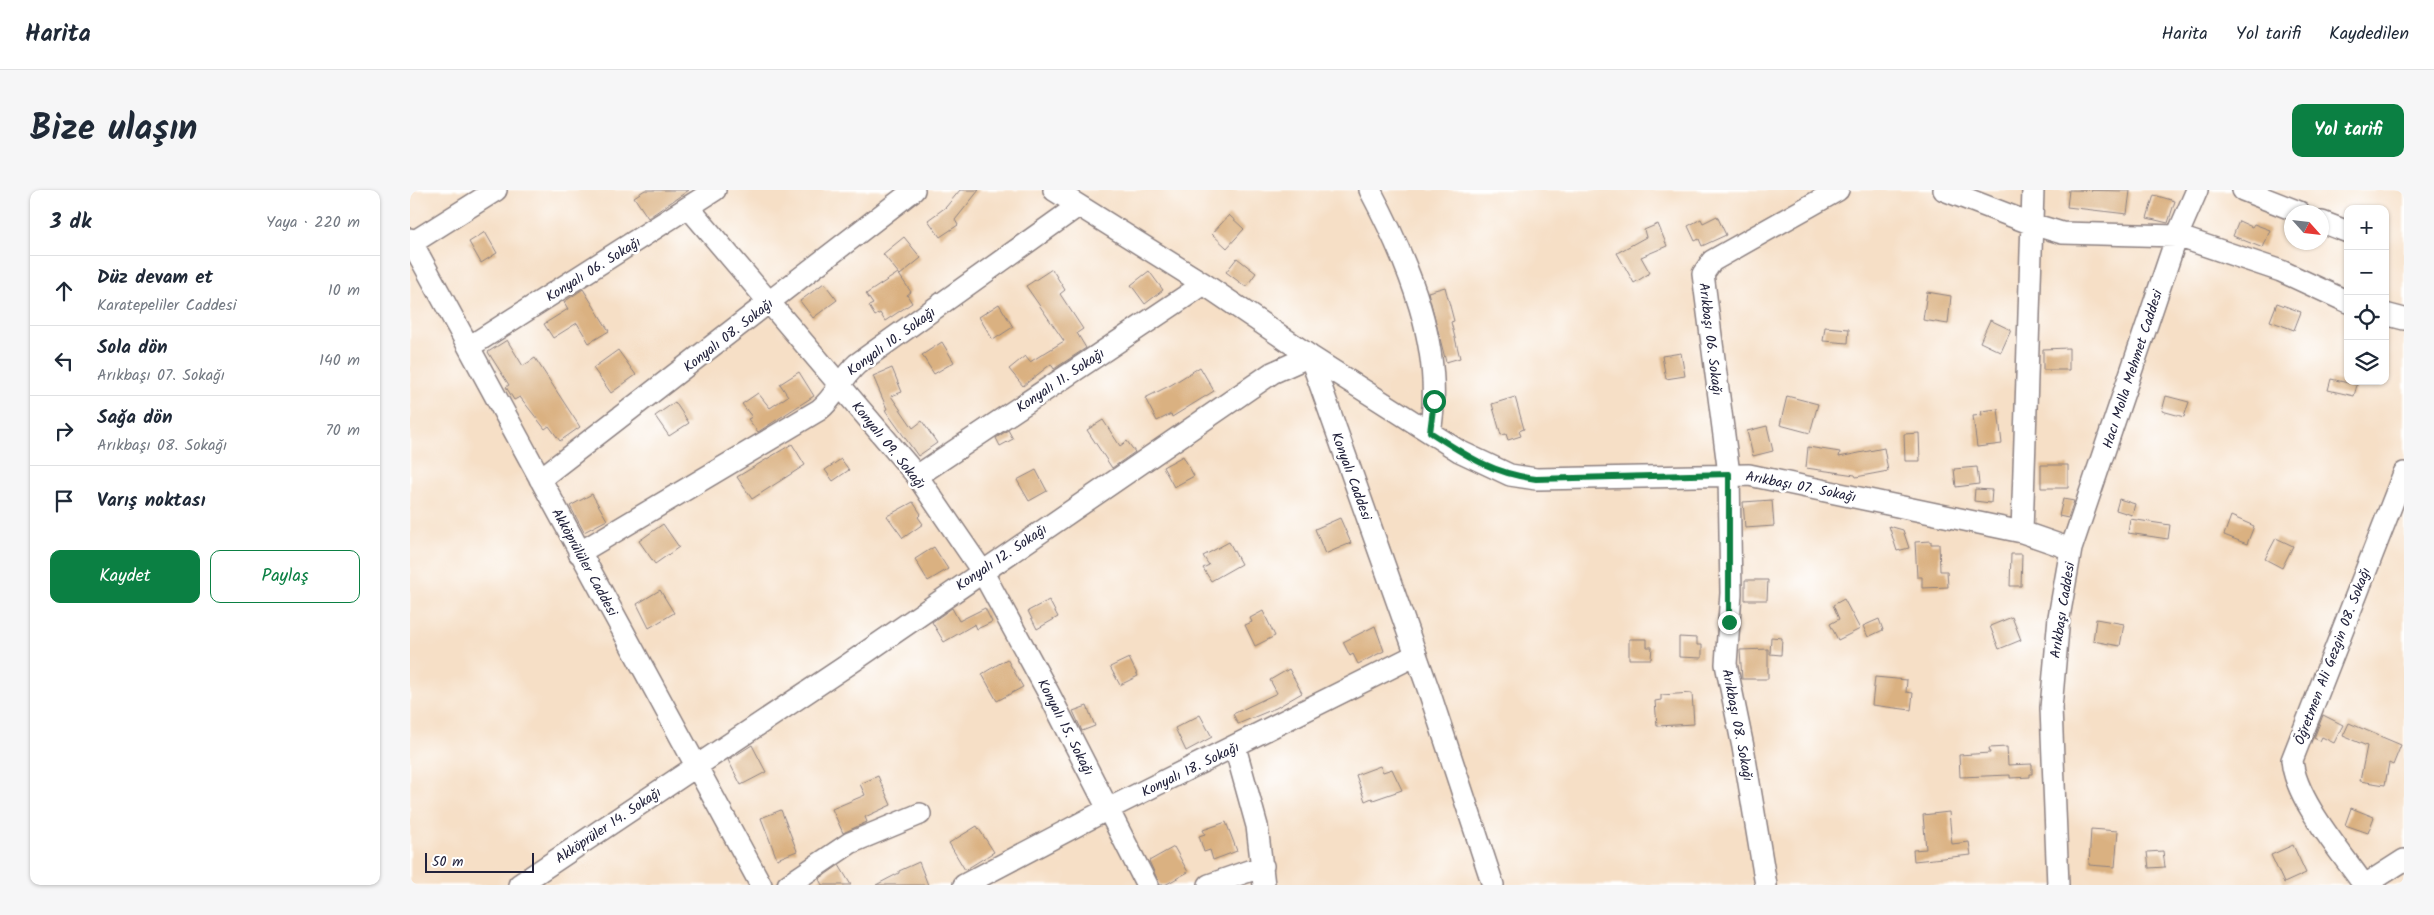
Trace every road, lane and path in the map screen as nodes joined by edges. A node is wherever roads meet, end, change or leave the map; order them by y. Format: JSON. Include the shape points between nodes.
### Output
{"nodes":[{"id":1,"x":496,"y":190,"type":"edge"},
{"id":2,"x":715,"y":190,"type":"edge"},
{"id":3,"x":914,"y":190,"type":"edge"},
{"id":4,"x":1054,"y":190,"type":"edge"},
{"id":5,"x":1370,"y":190,"type":"edge"},
{"id":6,"x":1838,"y":190,"type":"edge"},
{"id":7,"x":1944,"y":190,"type":"edge"},
{"id":8,"x":2033,"y":190,"type":"edge"},
{"id":9,"x":2198,"y":190,"type":"edge"},
{"id":10,"x":2242,"y":190,"type":"edge"},
{"id":11,"x":1814,"y":196,"type":"edge"},
{"id":12,"x":1078,"y":206,"type":"junction"},
{"id":13,"x":2284,"y":206,"type":"edge"},
{"id":14,"x":689,"y":208,"type":"junction"},
{"id":15,"x":2032,"y":224,"type":"junction"},
{"id":16,"x":2329,"y":225,"type":"edge"},
{"id":17,"x":2344,"y":230,"type":"edge"},
{"id":18,"x":2177,"y":236,"type":"junction"},
{"id":19,"x":411,"y":241,"type":"edge"},
{"id":20,"x":1204,"y":284,"type":"junction"},
{"id":21,"x":2344,"y":300,"type":"edge"},
{"id":22,"x":770,"y":302,"type":"junction"},
{"id":23,"x":2389,"y":315,"type":"edge"},
{"id":24,"x":2404,"y":319,"type":"edge"},
{"id":25,"x":469,"y":347,"type":"junction"},
{"id":26,"x":1310,"y":356,"type":"junction"},
{"id":27,"x":839,"y":384,"type":"junction"},
{"id":28,"x":1430,"y":432,"type":"junction"},
{"id":29,"x":2404,"y":472,"type":"edge"},
{"id":30,"x":1729,"y":474,"type":"junction"},
{"id":31,"x":916,"y":476,"type":"junction"},
{"id":32,"x":540,"y":479,"type":"junction"},
{"id":33,"x":2022,"y":532,"type":"junction"},
{"id":34,"x":2071,"y":549,"type":"junction"},
{"id":35,"x":579,"y":553,"type":"junction"},
{"id":36,"x":982,"y":570,"type":"junction"},
{"id":37,"x":1416,"y":655,"type":"junction"},
{"id":38,"x":1234,"y":747,"type":"junction"},
{"id":39,"x":697,"y":766,"type":"junction"},
{"id":40,"x":1108,"y":810,"type":"junction"},
{"id":41,"x":920,"y":814,"type":"dead end"},
{"id":42,"x":2404,"y":860,"type":"edge"},
{"id":43,"x":1264,"y":876,"type":"edge"},
{"id":44,"x":519,"y":885,"type":"edge"},
{"id":45,"x":761,"y":885,"type":"edge"},
{"id":46,"x":788,"y":885,"type":"edge"},
{"id":47,"x":964,"y":885,"type":"edge"},
{"id":48,"x":1147,"y":885,"type":"edge"},
{"id":49,"x":1209,"y":885,"type":"edge"},
{"id":50,"x":1493,"y":885,"type":"edge"},
{"id":51,"x":1766,"y":885,"type":"edge"},
{"id":52,"x":2058,"y":885,"type":"edge"},
{"id":53,"x":2364,"y":885,"type":"edge"}],
"edges":[{"from":1,"to":19,"type":"street"},
{"from":2,"to":14,"type":"street","name":"Konyalı 06. Sokağı"},
{"from":3,"to":22,"type":"street","name":"Konyalı 08. Sokağı"},
{"from":4,"to":12,"type":"street"},
{"from":5,"to":28,"type":"street","via":[[1402,255],[1426,336],[1434,383]]},
{"from":6,"to":11,"type":"street","name":"Arıkbaşı 06. Sokağı"},
{"from":7,"to":15,"type":"street"},
{"from":8,"to":15,"type":"street"},
{"from":9,"to":18,"type":"street","name":"Hacı Molla Mehmet Caddesi"},
{"from":10,"to":13,"type":"street"},
{"from":11,"to":30,"type":"street","name":"Arıkbaşı 06. Sokağı","via":[[1712,261],[1703,274]]},
{"from":12,"to":20,"type":"street"},
{"from":12,"to":27,"type":"street","name":"Konyalı 10. Sokağı","via":[[857,364]]},
{"from":14,"to":22,"type":"street","name":"Konyalı 09. Sokağı"},
{"from":14,"to":25,"type":"street","name":"Konyalı 06. Sokağı"},
{"from":15,"to":18,"type":"street","via":[[2062,233]]},
{"from":15,"to":33,"type":"street"},
{"from":16,"to":17,"type":"street"},
{"from":18,"to":21,"type":"street","via":[[2280,271]]},
{"from":18,"to":34,"type":"street","name":"Hacı Molla Mehmet Caddesi"},
{"from":19,"to":25,"type":"street","name":"Akköprülüler Caddesi"},
{"from":20,"to":26,"type":"street"},
{"from":20,"to":31,"type":"street","name":"Konyalı 11. Sokağı"},
{"from":22,"to":27,"type":"street","name":"Konyalı 09. Sokağı"},
{"from":22,"to":32,"type":"street","name":"Konyalı 08. Sokağı"},
{"from":23,"to":24,"type":"street"},
{"from":25,"to":32,"type":"street","name":"Akköprülüler Caddesi"},
{"from":26,"to":28,"type":"street","name":"Arıkbaşı 07. Sokağı"},
{"from":26,"to":36,"type":"street","name":"Konyalı 12. Sokağı","via":[[1272,373]]},
{"from":26,"to":37,"type":"street","name":"Konyalı Caddesi"},
{"from":27,"to":31,"type":"street","name":"Konyalı 09. Sokağı"},
{"from":27,"to":35,"type":"street","name":"Konyalı 10. Sokağı","via":[[830,401],[819,410]]},
{"from":28,"to":30,"type":"street","name":"Arıkbaşı 07. Sokağı","via":[[1491,468],[1519,477]]},
{"from":29,"to":53,"type":"street","name":"Öğretmen Ali Gezgin 08. Sokağı","via":[[2292,760],[2302,793]]},
{"from":30,"to":33,"type":"street","name":"Arıkbaşı 07. Sokağı","via":[[1773,479]]},
{"from":30,"to":51,"type":"street","name":"Arıkbaşı 08. Sokağı","via":[[1730,592],[1726,664]]},
{"from":31,"to":36,"type":"street","name":"Konyalı 09. Sokağı"},
{"from":32,"to":35,"type":"street","name":"Akköprülüler Caddesi"},
{"from":33,"to":34,"type":"street","name":"Arıkbaşı Caddesi"},
{"from":34,"to":52,"type":"street","name":"Arıkbaşı Caddesi","via":[[2058,617],[2051,708]]},
{"from":35,"to":39,"type":"street","name":"Akköprülüler Caddesi"},
{"from":36,"to":39,"type":"street","name":"Konyalı 12. Sokağı"},
{"from":36,"to":40,"type":"street","name":"Konyalı 15. Sokağı"},
{"from":37,"to":38,"type":"street","name":"Konyalı 18. Sokağı"},
{"from":37,"to":50,"type":"street","name":"Konyalı Caddesi"},
{"from":38,"to":40,"type":"street","name":"Konyalı 18. Sokağı"},
{"from":38,"to":43,"type":"street","via":[[1257,826]]},
{"from":39,"to":44,"type":"street","name":"Akköprüler 14. Sokağı"},
{"from":39,"to":45,"type":"street","name":"Akköprülüler Caddesi"},
{"from":40,"to":47,"type":"street","name":"Konyalı 18. Sokağı"},
{"from":40,"to":48,"type":"street","name":"Konyalı 15. Sokağı"},
{"from":41,"to":46,"type":"street","via":[[850,843]]},
{"from":42,"to":53,"type":"street"},
{"from":43,"to":49,"type":"street"}]}
